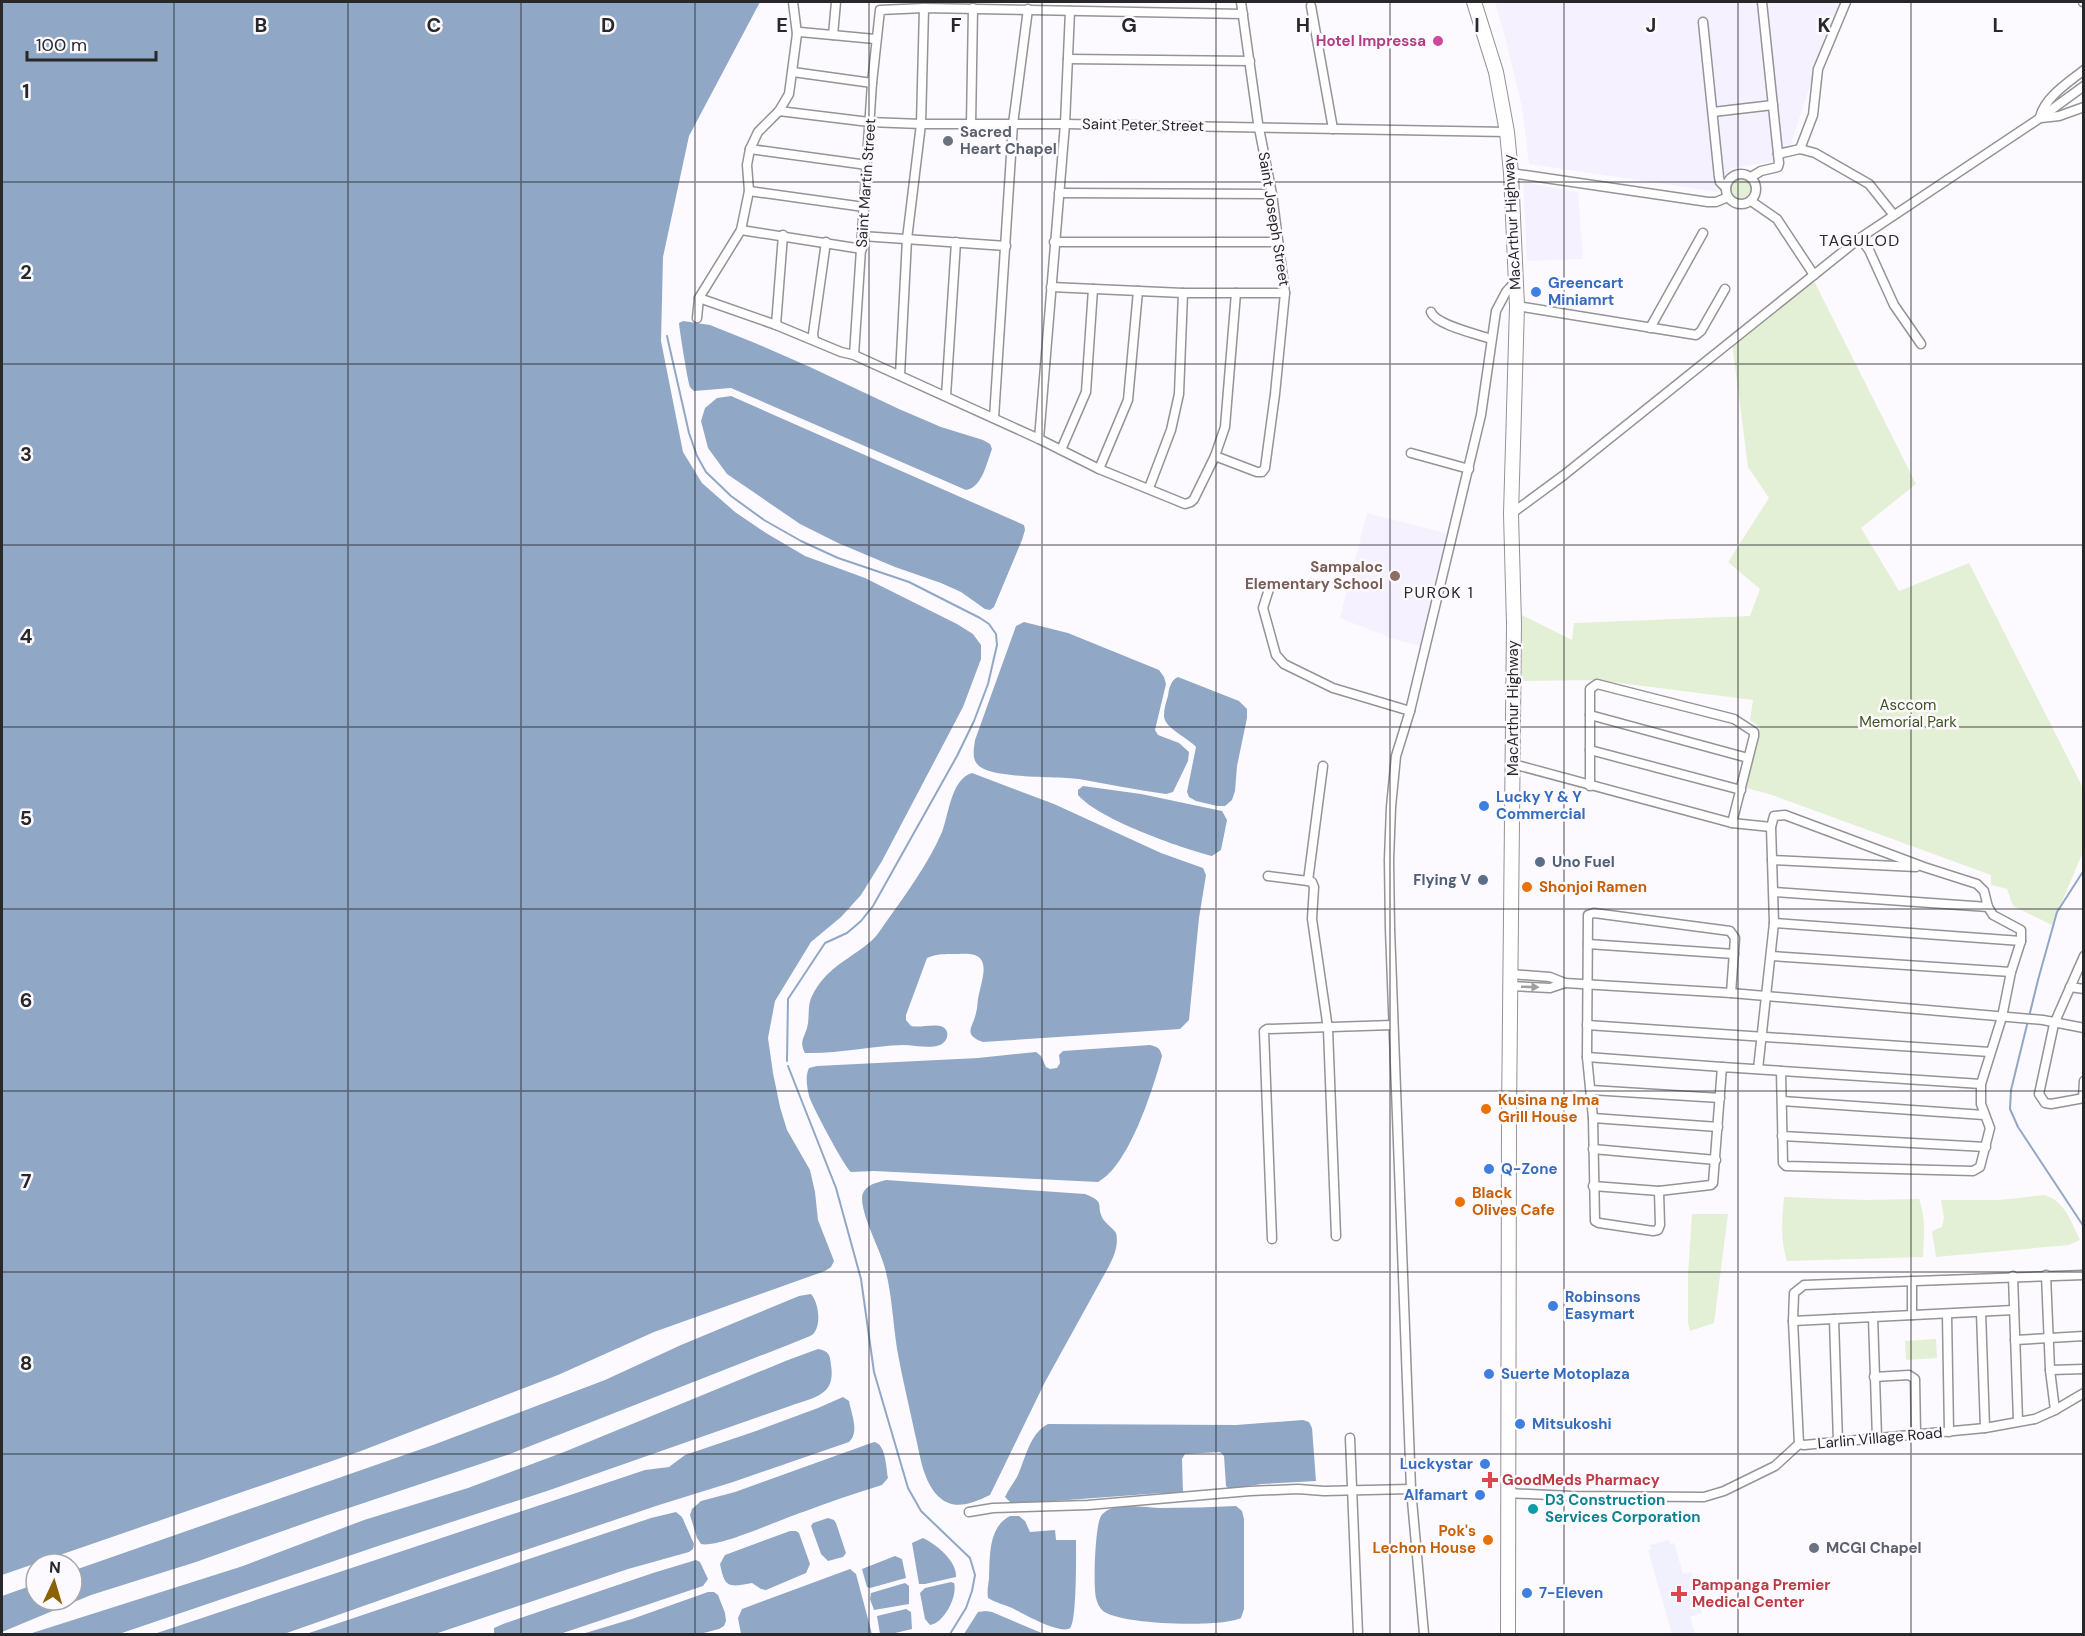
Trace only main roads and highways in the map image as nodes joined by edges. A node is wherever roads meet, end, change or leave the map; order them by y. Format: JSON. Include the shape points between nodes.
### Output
{"nodes":[{"id":1,"x":1474,"y":2,"type":"edge"},
{"id":2,"x":1508,"y":1635,"type":"edge"}],
"edges":[{"from":1,"to":2,"type":"highway","name":"MacArthur Highway","via":[[1496,72],[1507,132],[1517,306],[1511,514],[1514,624]]}]}
